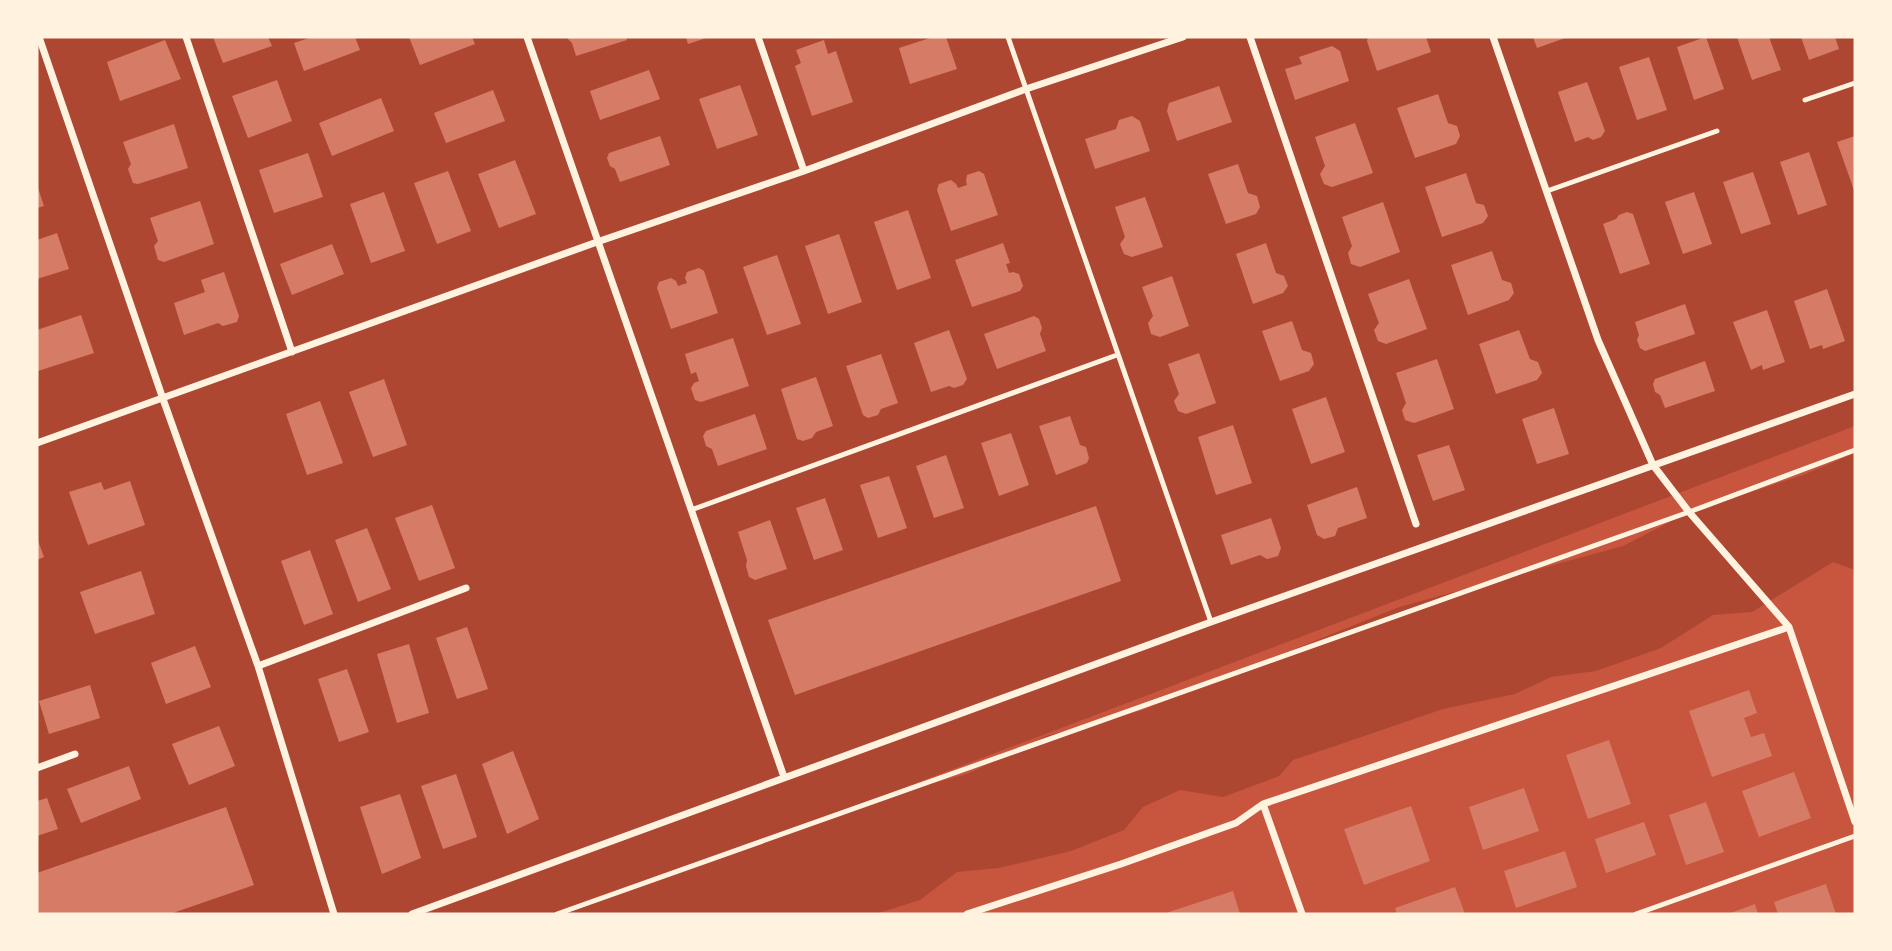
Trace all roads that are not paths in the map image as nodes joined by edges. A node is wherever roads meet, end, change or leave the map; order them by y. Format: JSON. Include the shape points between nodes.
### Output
{"nodes":[{"id":1,"x":39,"y":37,"type":"edge"},
{"id":2,"x":186,"y":37,"type":"edge"},
{"id":3,"x":527,"y":37,"type":"edge"},
{"id":4,"x":758,"y":37,"type":"edge"},
{"id":5,"x":1008,"y":37,"type":"edge"},
{"id":6,"x":1183,"y":37,"type":"edge"},
{"id":7,"x":1250,"y":37,"type":"edge"},
{"id":8,"x":1493,"y":37,"type":"edge"},
{"id":9,"x":1855,"y":83,"type":"edge"},
{"id":10,"x":1026,"y":89,"type":"junction"},
{"id":11,"x":1805,"y":100,"type":"dead end"},
{"id":12,"x":1717,"y":131,"type":"dead end"},
{"id":13,"x":804,"y":171,"type":"junction"},
{"id":14,"x":1546,"y":191,"type":"junction"},
{"id":15,"x":597,"y":242,"type":"junction"},
{"id":16,"x":292,"y":352,"type":"junction"},
{"id":17,"x":1117,"y":355,"type":"junction"},
{"id":18,"x":1855,"y":394,"type":"edge"},
{"id":19,"x":163,"y":398,"type":"junction"},
{"id":20,"x":37,"y":443,"type":"edge"},
{"id":21,"x":1855,"y":450,"type":"edge"},
{"id":22,"x":1653,"y":465,"type":"junction"},
{"id":23,"x":691,"y":510,"type":"junction"},
{"id":24,"x":1689,"y":512,"type":"junction"},
{"id":25,"x":1416,"y":524,"type":"dead end"},
{"id":26,"x":466,"y":588,"type":"dead end"},
{"id":27,"x":1211,"y":622,"type":"junction"},
{"id":28,"x":1789,"y":627,"type":"junction"},
{"id":29,"x":258,"y":666,"type":"junction"},
{"id":30,"x":75,"y":754,"type":"dead end"},
{"id":31,"x":37,"y":768,"type":"edge"},
{"id":32,"x":784,"y":777,"type":"junction"},
{"id":33,"x":1263,"y":804,"type":"junction"},
{"id":34,"x":1855,"y":822,"type":"edge"},
{"id":35,"x":1855,"y":836,"type":"edge"},
{"id":36,"x":334,"y":914,"type":"edge"},
{"id":37,"x":412,"y":914,"type":"edge"},
{"id":38,"x":557,"y":914,"type":"edge"},
{"id":39,"x":967,"y":914,"type":"edge"},
{"id":40,"x":1302,"y":914,"type":"edge"},
{"id":41,"x":1636,"y":914,"type":"edge"}],
"edges":[{"from":1,"to":19,"type":"street"},
{"from":2,"to":16,"type":"street"},
{"from":3,"to":15,"type":"street"},
{"from":4,"to":13,"type":"street"},
{"from":5,"to":10,"type":"lane"},
{"from":6,"to":10,"type":"street"},
{"from":7,"to":25,"type":"street"},
{"from":8,"to":14,"type":"street"},
{"from":9,"to":11,"type":"lane"},
{"from":10,"to":13,"type":"street"},
{"from":10,"to":17,"type":"lane"},
{"from":12,"to":14,"type":"lane"},
{"from":13,"to":15,"type":"street"},
{"from":14,"to":22,"type":"street","via":[[1598,340]]},
{"from":15,"to":16,"type":"street"},
{"from":15,"to":23,"type":"street"},
{"from":16,"to":19,"type":"street"},
{"from":17,"to":23,"type":"lane"},
{"from":17,"to":27,"type":"lane"},
{"from":18,"to":22,"type":"street"},
{"from":19,"to":20,"type":"street"},
{"from":19,"to":29,"type":"street"},
{"from":21,"to":24,"type":"lane"},
{"from":22,"to":24,"type":"street"},
{"from":22,"to":27,"type":"street"},
{"from":23,"to":32,"type":"street"},
{"from":24,"to":28,"type":"street"},
{"from":24,"to":38,"type":"lane"},
{"from":26,"to":29,"type":"street"},
{"from":27,"to":32,"type":"street"},
{"from":28,"to":33,"type":"street"},
{"from":28,"to":34,"type":"street"},
{"from":29,"to":36,"type":"street"},
{"from":30,"to":31,"type":"street"},
{"from":32,"to":37,"type":"street"},
{"from":33,"to":39,"type":"street","via":[[1236,823]]},
{"from":33,"to":40,"type":"street"},
{"from":35,"to":41,"type":"lane"}]}
